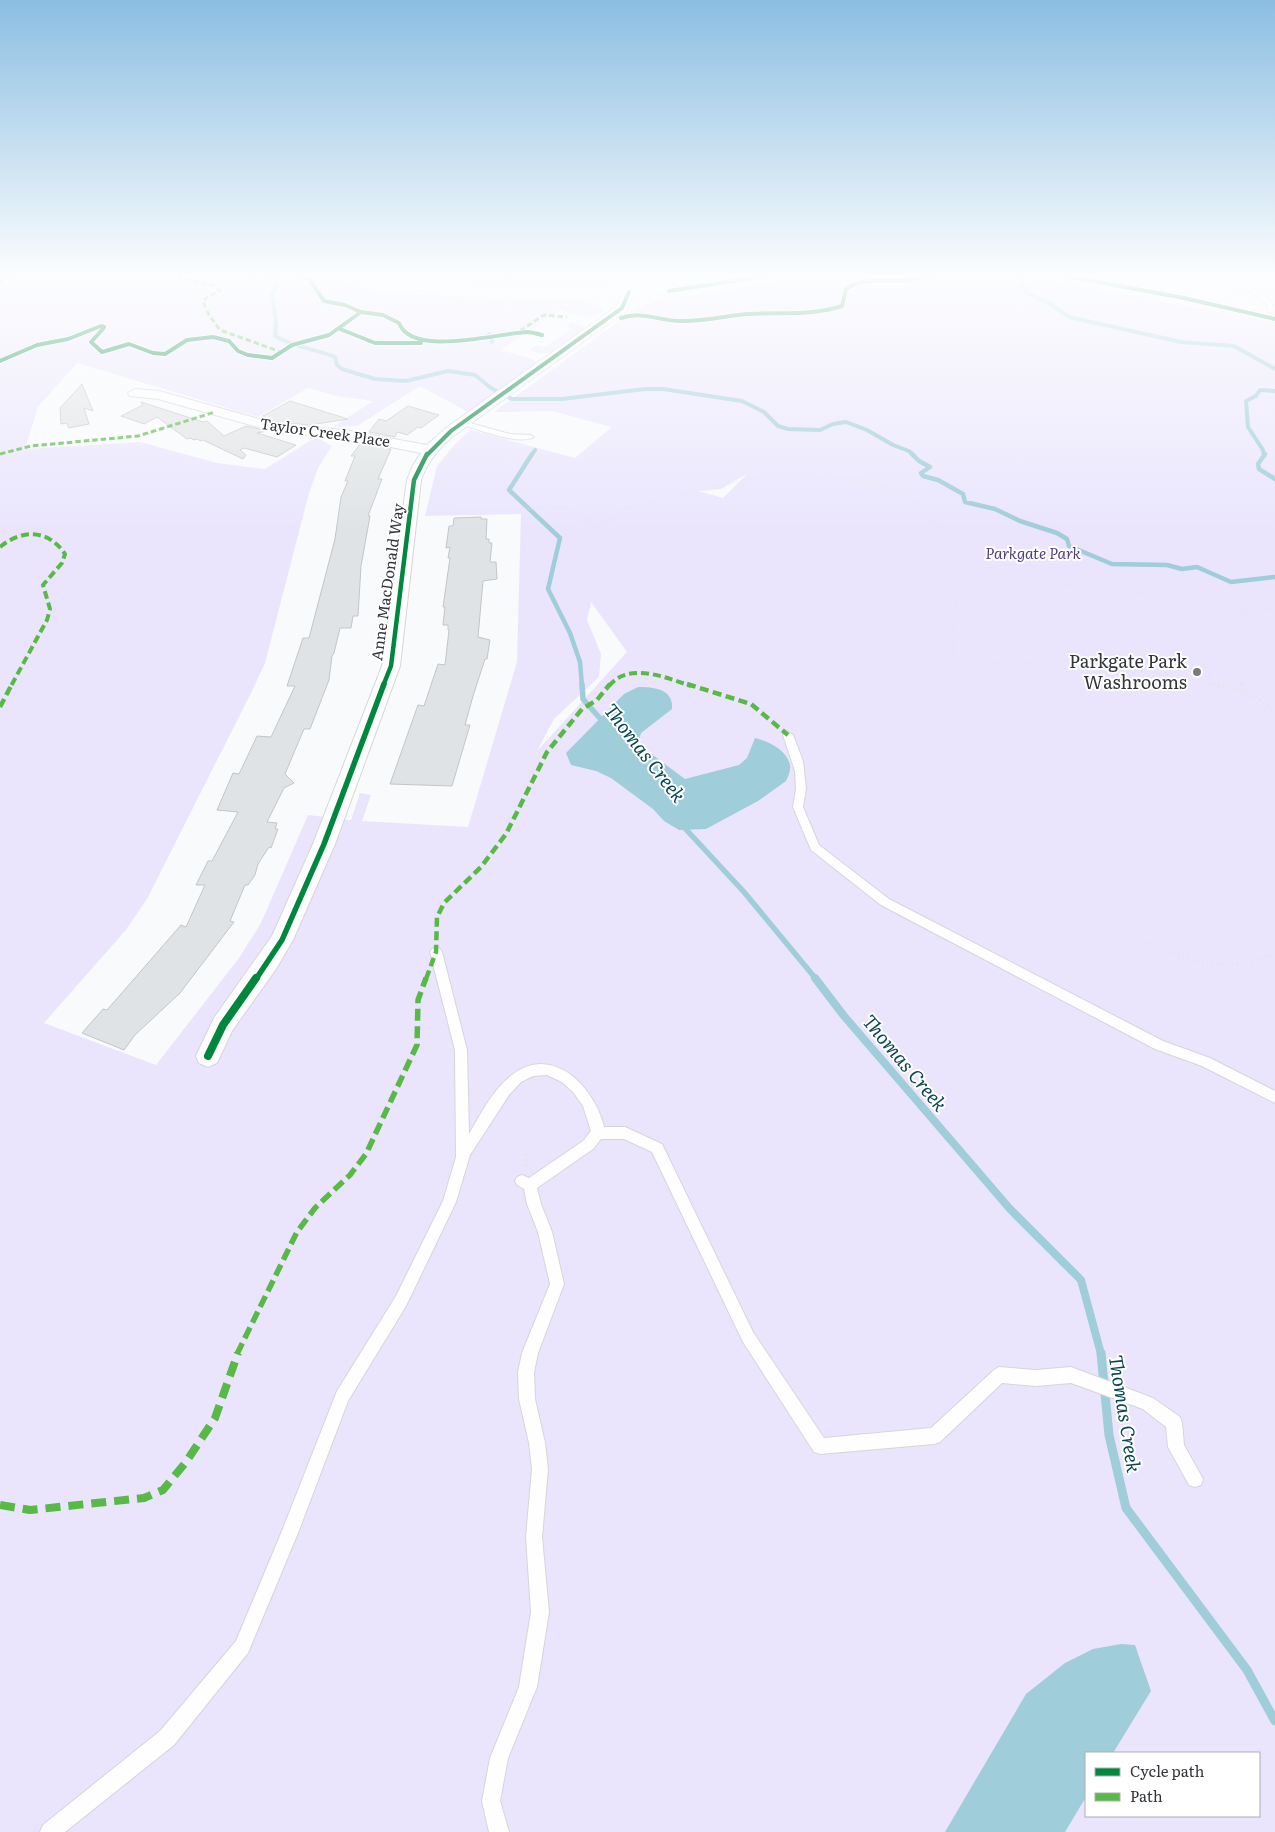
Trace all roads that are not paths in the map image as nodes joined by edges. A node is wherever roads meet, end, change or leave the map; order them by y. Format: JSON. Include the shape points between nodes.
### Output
{"nodes":[{"id":1,"x":549,"y":360,"type":"edge"},
{"id":2,"x":135,"y":393,"type":"dead end"},
{"id":3,"x":463,"y":423,"type":"junction"},
{"id":4,"x":530,"y":437,"type":"dead end"},
{"id":5,"x":429,"y":450,"type":"junction"},
{"id":6,"x":788,"y":736,"type":"dead end"},
{"id":7,"x":436,"y":952,"type":"dead end"},
{"id":8,"x":208,"y":1056,"type":"dead end"},
{"id":9,"x":1275,"y":1098,"type":"edge"},
{"id":10,"x":598,"y":1133,"type":"junction"},
{"id":11,"x":463,"y":1153,"type":"junction"},
{"id":12,"x":1195,"y":1479,"type":"dead end"},
{"id":13,"x":50,"y":1832,"type":"edge"},
{"id":14,"x":499,"y":1832,"type":"edge"}],
"edges":[{"from":1,"to":3,"type":"street","name":"Anne MacDonald Way"},
{"from":2,"to":5,"type":"street","name":"Taylor Creek Place","via":[[159,395],[276,428],[345,434]]},
{"from":3,"to":4,"type":"lane","via":[[510,436]]},
{"from":3,"to":5,"type":"street","name":"Anne MacDonald Way"},
{"from":5,"to":8,"type":"street","name":"Anne MacDonald Way","via":[[414,480],[390,666],[379,697],[324,844],[282,940],[223,1025]]},
{"from":6,"to":9,"type":"lane","via":[[798,755],[802,795],[798,807],[815,847],[878,897],[1159,1045],[1206,1062]]},
{"from":7,"to":11,"type":"lane","via":[[461,1050]]},
{"from":10,"to":11,"type":"lane","via":[[597,1123],[573,1082],[547,1068],[522,1072],[501,1094]]},
{"from":10,"to":12,"type":"lane","via":[[625,1133],[657,1148],[748,1336],[820,1446],[934,1436],[999,1375],[1036,1378],[1072,1374],[1148,1403],[1174,1424],[1176,1447]]},
{"from":10,"to":14,"type":"lane","via":[[588,1145],[526,1183],[545,1232],[557,1284],[530,1353],[526,1372],[527,1399],[540,1469],[534,1537],[540,1612],[528,1687],[499,1758],[491,1801]]},
{"from":11,"to":13,"type":"lane","via":[[449,1202],[401,1301],[342,1396],[242,1647],[167,1738]]}]}
